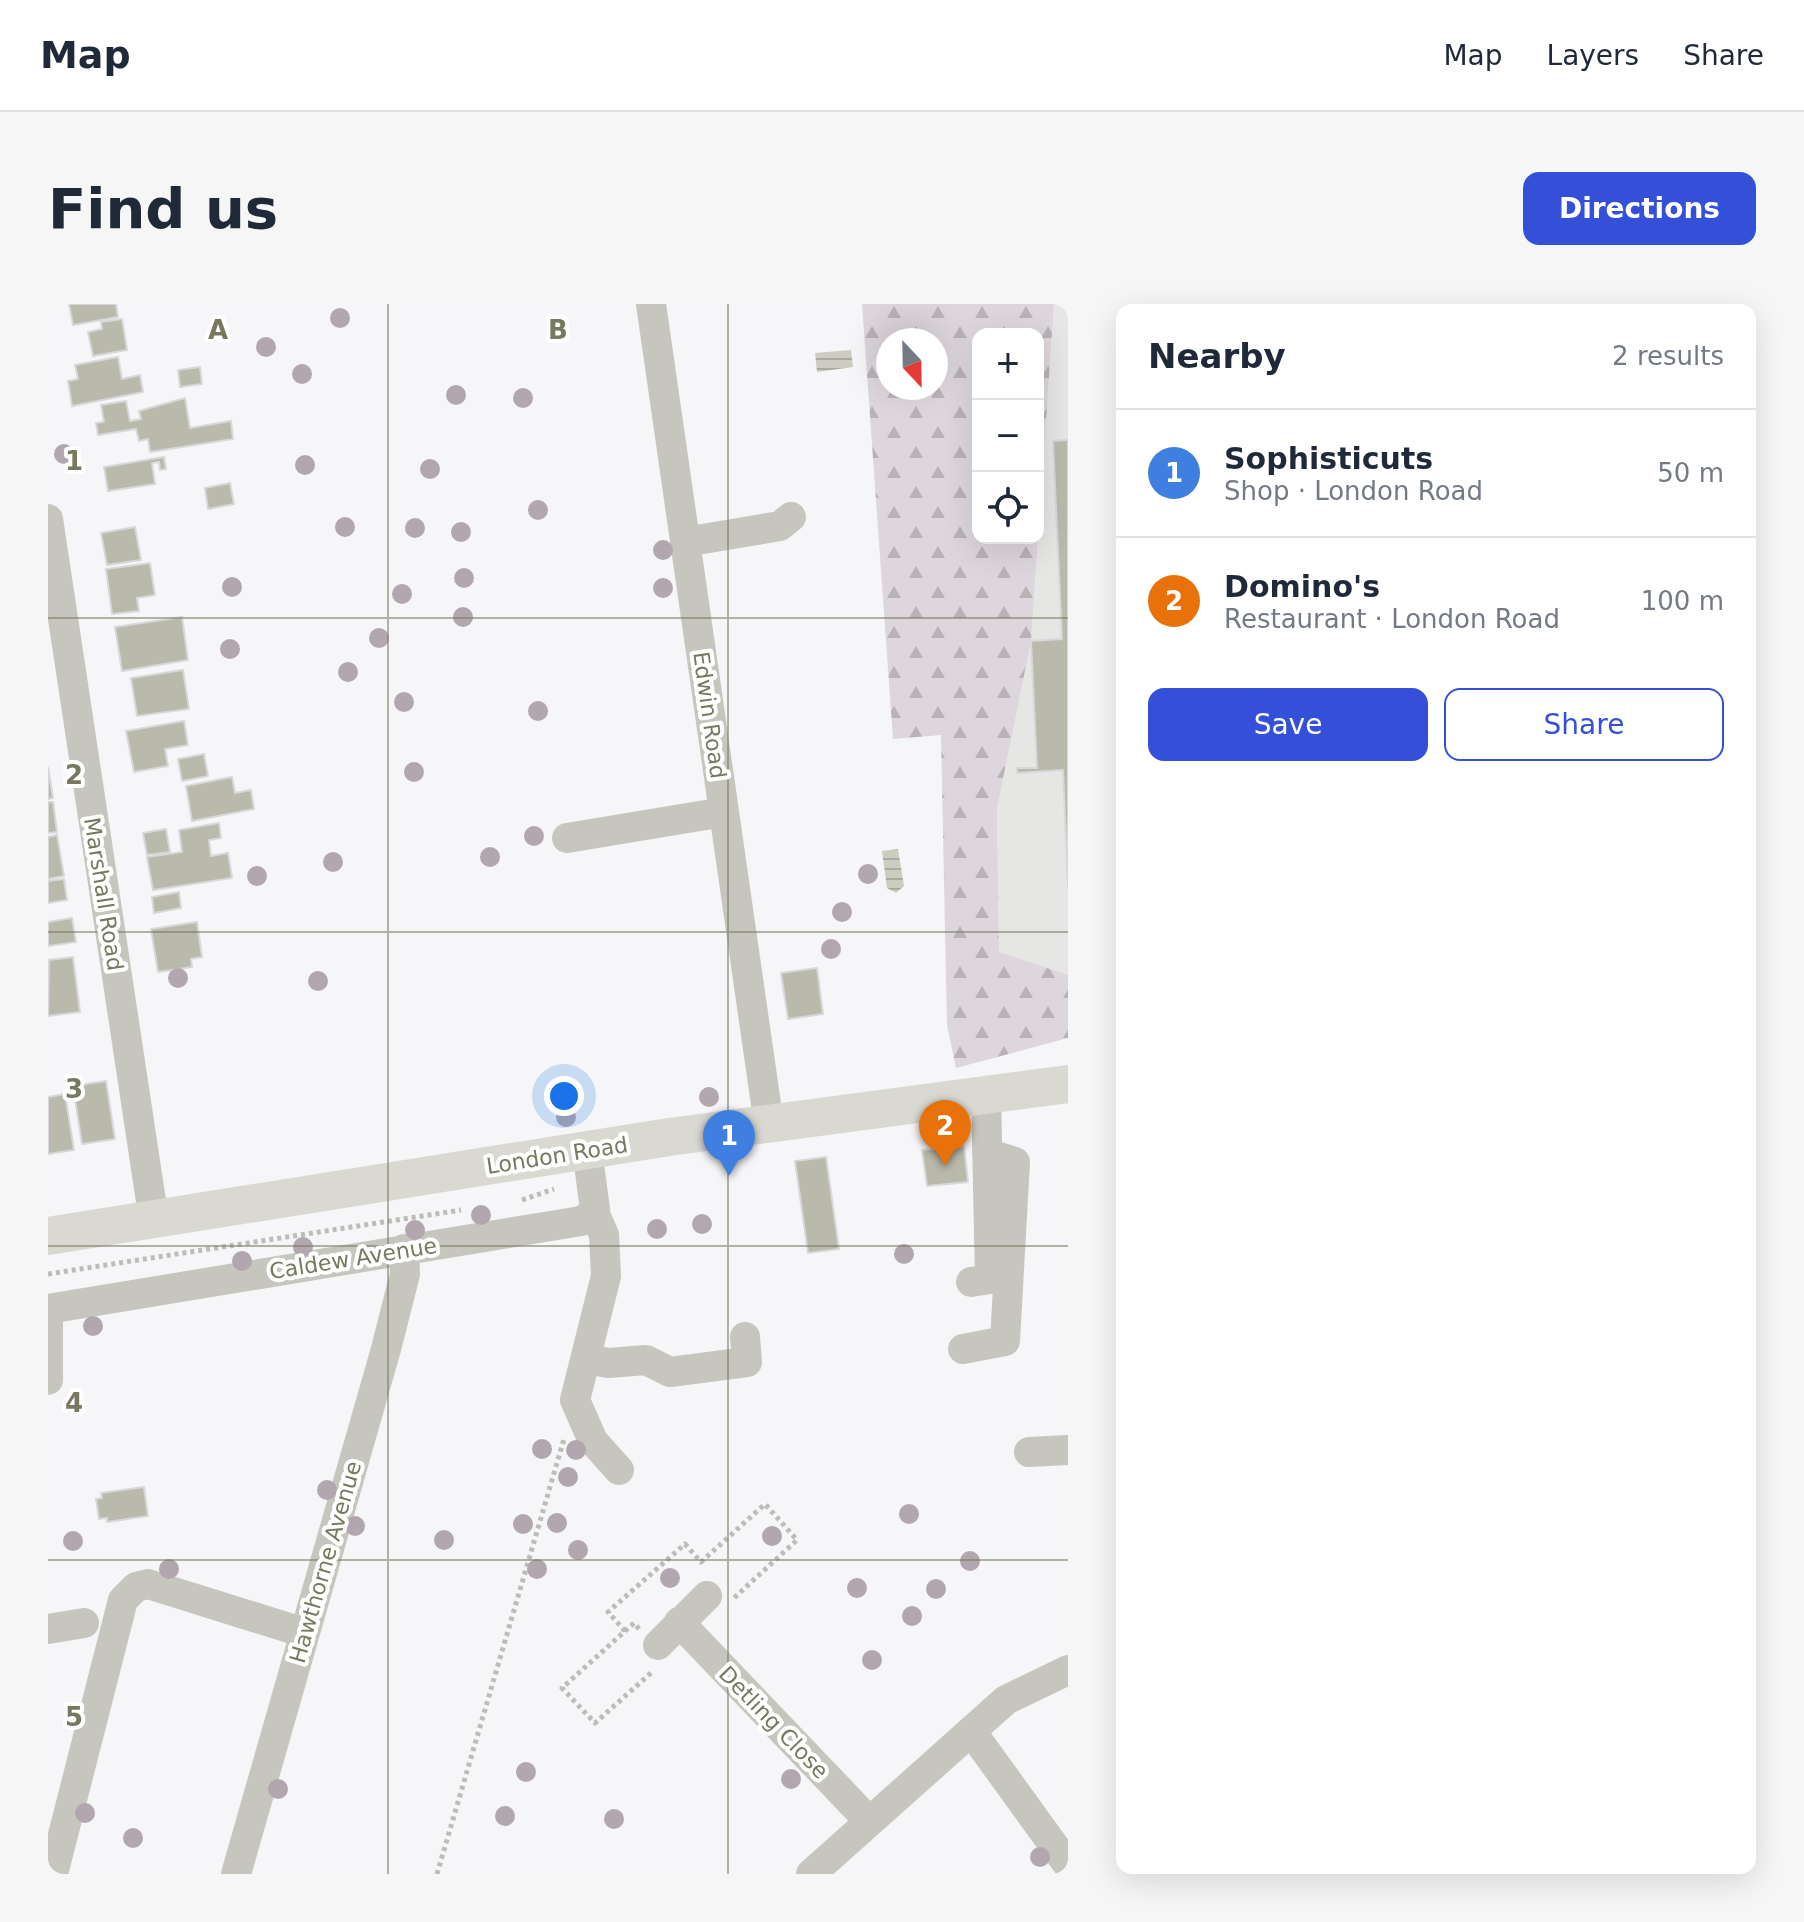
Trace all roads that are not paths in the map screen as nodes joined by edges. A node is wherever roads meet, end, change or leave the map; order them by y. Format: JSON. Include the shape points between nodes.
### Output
{"nodes":[{"id":1,"x":651,"y":304,"type":"edge"},
{"id":2,"x":791,"y":517,"type":"dead end"},
{"id":3,"x":48,"y":519,"type":"edge"},
{"id":4,"x":685,"y":542,"type":"junction"},
{"id":5,"x":724,"y":812,"type":"junction"},
{"id":6,"x":567,"y":838,"type":"dead end"},
{"id":7,"x":1068,"y":1084,"type":"edge"},
{"id":8,"x":986,"y":1095,"type":"junction"},
{"id":9,"x":769,"y":1125,"type":"junction"},
{"id":10,"x":587,"y":1150,"type":"junction"},
{"id":11,"x":987,"y":1153,"type":"junction"},
{"id":12,"x":594,"y":1212,"type":"junction"},
{"id":13,"x":154,"y":1221,"type":"junction"},
{"id":14,"x":48,"y":1236,"type":"edge"},
{"id":15,"x":404,"y":1249,"type":"junction"},
{"id":16,"x":971,"y":1282,"type":"dead end"},
{"id":17,"x":48,"y":1309,"type":"edge"},
{"id":18,"x":48,"y":1318,"type":"edge"},
{"id":19,"x":745,"y":1337,"type":"dead end"},
{"id":20,"x":963,"y":1349,"type":"dead end"},
{"id":21,"x":587,"y":1359,"type":"junction"},
{"id":22,"x":48,"y":1380,"type":"edge"},
{"id":23,"x":1068,"y":1450,"type":"edge"},
{"id":24,"x":1029,"y":1452,"type":"dead end"},
{"id":25,"x":619,"y":1470,"type":"dead end"},
{"id":26,"x":707,"y":1596,"type":"dead end"},
{"id":27,"x":84,"y":1623,"type":"dead end"},
{"id":28,"x":48,"y":1629,"type":"edge"},
{"id":29,"x":686,"y":1629,"type":"junction"},
{"id":30,"x":305,"y":1633,"type":"junction"},
{"id":31,"x":647,"y":1655,"type":"road end"},
{"id":32,"x":1068,"y":1670,"type":"edge"},
{"id":33,"x":971,"y":1731,"type":"junction"},
{"id":34,"x":869,"y":1821,"type":"junction"},
{"id":35,"x":1068,"y":1865,"type":"edge"},
{"id":36,"x":53,"y":1874,"type":"edge"},
{"id":37,"x":236,"y":1874,"type":"edge"},
{"id":38,"x":811,"y":1874,"type":"edge"}],
"edges":[{"from":1,"to":4,"type":"street","name":"Edwin Road"},
{"from":2,"to":4,"type":"street","via":[[780,526]]},
{"from":3,"to":13,"type":"street","name":"Marshall Road"},
{"from":4,"to":5,"type":"street","name":"Edwin Road"},
{"from":5,"to":6,"type":"street"},
{"from":5,"to":9,"type":"street","name":"Edwin Road"},
{"from":7,"to":8,"type":"main road","name":"London Road"},
{"from":8,"to":9,"type":"main road","name":"London Road"},
{"from":8,"to":11,"type":"street"},
{"from":9,"to":10,"type":"main road","name":"London Road"},
{"from":10,"to":12,"type":"street"},
{"from":10,"to":13,"type":"main road","name":"London Road"},
{"from":11,"to":16,"type":"street","via":[[990,1279]]},
{"from":11,"to":20,"type":"street","via":[[1015,1162],[1005,1341]]},
{"from":12,"to":15,"type":"street","name":"Caldew Avenue","via":[[581,1221]]},
{"from":12,"to":21,"type":"street","via":[[604,1235],[607,1270]]},
{"from":13,"to":14,"type":"main road","name":"London Road"},
{"from":15,"to":17,"type":"street","name":"Caldew Avenue"},
{"from":15,"to":30,"type":"street","name":"Hawthorne Avenue","via":[[402,1288]]},
{"from":18,"to":22,"type":"street"},
{"from":19,"to":21,"type":"street","via":[[747,1362],[670,1372],[646,1360]]},
{"from":21,"to":25,"type":"street","via":[[575,1400],[593,1441]]},
{"from":23,"to":24,"type":"street"},
{"from":26,"to":29,"type":"street"},
{"from":27,"to":28,"type":"street"},
{"from":29,"to":31,"type":"street"},
{"from":29,"to":34,"type":"street","name":"Detling Close"},
{"from":30,"to":36,"type":"street","via":[[148,1584],[136,1587],[123,1600]]},
{"from":30,"to":37,"type":"street","name":"Hawthorne Avenue"},
{"from":32,"to":33,"type":"street","via":[[1006,1700]]},
{"from":33,"to":34,"type":"street"},
{"from":33,"to":35,"type":"street"},
{"from":34,"to":38,"type":"street"}]}
